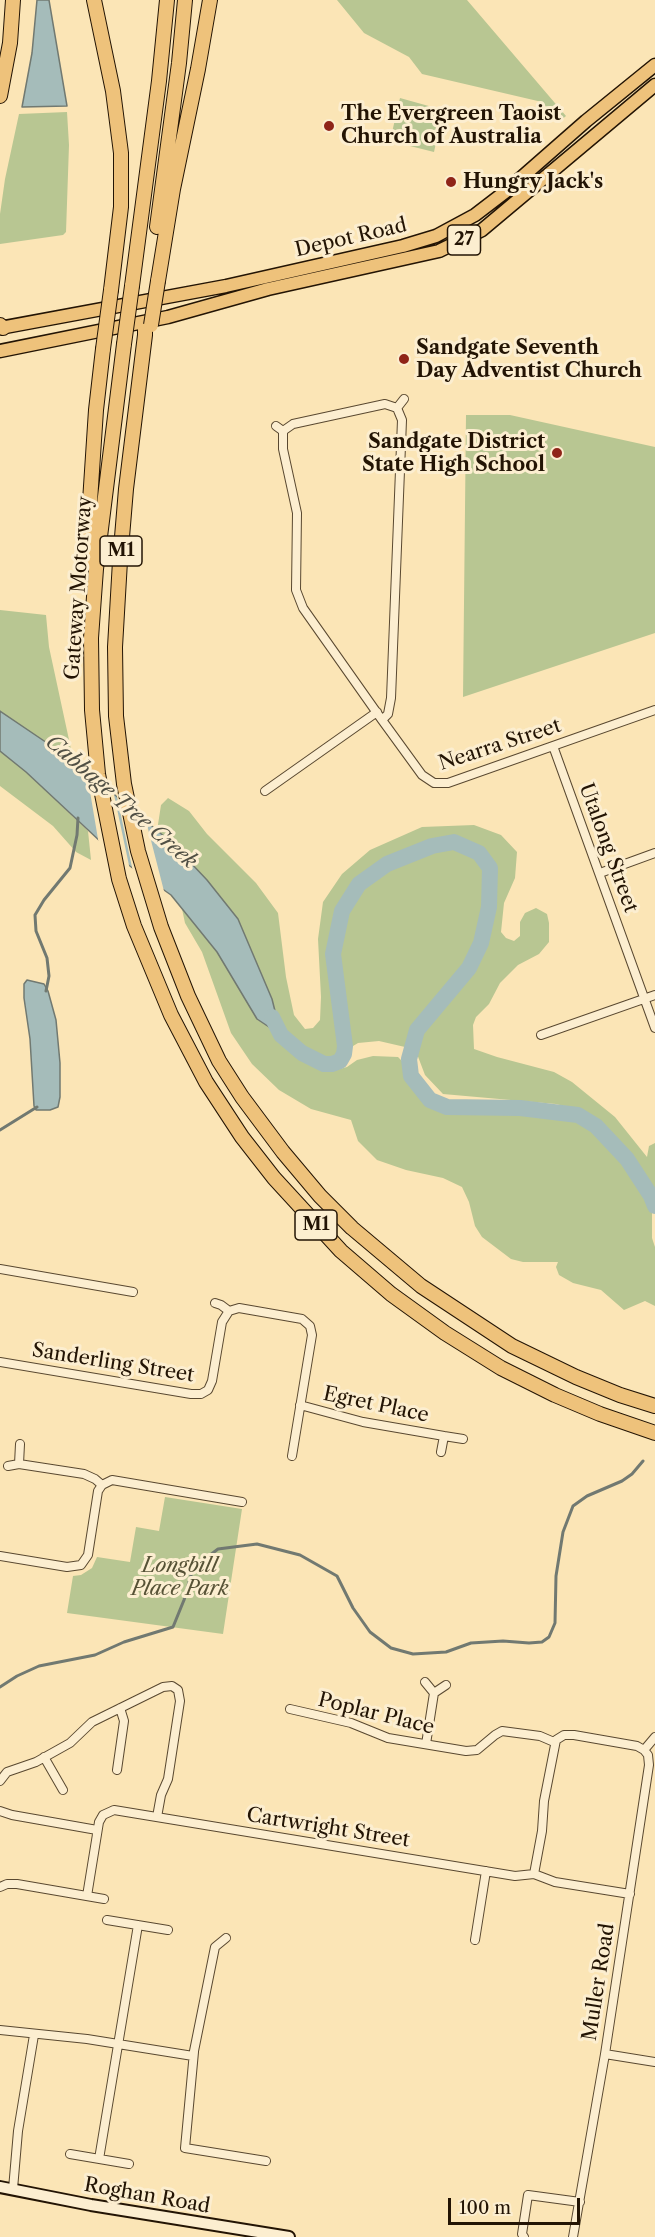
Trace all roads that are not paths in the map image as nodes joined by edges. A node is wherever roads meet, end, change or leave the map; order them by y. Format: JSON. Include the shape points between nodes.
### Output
{"nodes":[{"id":1,"x":13,"y":0,"type":"edge"},
{"id":2,"x":94,"y":0,"type":"edge"},
{"id":3,"x":156,"y":0,"type":"edge"},
{"id":4,"x":167,"y":0,"type":"edge"},
{"id":5,"x":185,"y":0,"type":"edge"},
{"id":6,"x":210,"y":0,"type":"edge"},
{"id":7,"x":165,"y":20,"type":"junction"},
{"id":8,"x":655,"y":65,"type":"edge"},
{"id":9,"x":655,"y":84,"type":"edge"},
{"id":10,"x":0,"y":96,"type":"edge"},
{"id":11,"x":154,"y":281,"type":"junction"},
{"id":12,"x":1,"y":327,"type":"edge"},
{"id":13,"x":0,"y":351,"type":"edge"},
{"id":14,"x":404,"y":399,"type":"dead end"},
{"id":15,"x":397,"y":408,"type":"junction"},
{"id":16,"x":276,"y":426,"type":"dead end"},
{"id":17,"x":284,"y":431,"type":"junction"},
{"id":18,"x":96,"y":569,"type":"junction"},
{"id":19,"x":655,"y":710,"type":"edge"},
{"id":20,"x":379,"y":716,"type":"junction"},
{"id":21,"x":553,"y":746,"type":"junction"},
{"id":22,"x":265,"y":790,"type":"dead end"},
{"id":23,"x":655,"y":853,"type":"edge"},
{"id":24,"x":600,"y":873,"type":"junction"},
{"id":25,"x":655,"y":994,"type":"edge"},
{"id":26,"x":645,"y":998,"type":"junction"},
{"id":27,"x":655,"y":1028,"type":"edge"},
{"id":28,"x":541,"y":1035,"type":"dead end"},
{"id":29,"x":0,"y":1269,"type":"edge"},
{"id":30,"x":133,"y":1292,"type":"dead end"},
{"id":31,"x":215,"y":1303,"type":"dead end"},
{"id":32,"x":229,"y":1311,"type":"junction"},
{"id":33,"x":0,"y":1362,"type":"edge"},
{"id":34,"x":300,"y":1406,"type":"junction"},
{"id":35,"x":655,"y":1406,"type":"edge"},
{"id":36,"x":655,"y":1433,"type":"edge"},
{"id":37,"x":444,"y":1436,"type":"junction"},
{"id":38,"x":462,"y":1439,"type":"dead end"},
{"id":39,"x":20,"y":1444,"type":"dead end"},
{"id":40,"x":441,"y":1452,"type":"dead end"},
{"id":41,"x":292,"y":1456,"type":"dead end"},
{"id":42,"x":19,"y":1464,"type":"junction"},
{"id":43,"x":8,"y":1467,"type":"dead end"},
{"id":44,"x":102,"y":1485,"type":"junction"},
{"id":45,"x":242,"y":1502,"type":"dead end"},
{"id":46,"x":0,"y":1556,"type":"edge"},
{"id":47,"x":426,"y":1682,"type":"dead end"},
{"id":48,"x":446,"y":1686,"type":"dead end"},
{"id":49,"x":434,"y":1693,"type":"junction"},
{"id":50,"x":120,"y":1708,"type":"junction"},
{"id":51,"x":290,"y":1709,"type":"dead end"},
{"id":52,"x":655,"y":1737,"type":"edge"},
{"id":53,"x":554,"y":1742,"type":"junction"},
{"id":54,"x":426,"y":1744,"type":"junction"},
{"id":55,"x":644,"y":1750,"type":"junction"},
{"id":56,"x":44,"y":1757,"type":"junction"},
{"id":57,"x":117,"y":1770,"type":"dead end"},
{"id":58,"x":0,"y":1781,"type":"edge"},
{"id":59,"x":63,"y":1790,"type":"dead end"},
{"id":60,"x":0,"y":1811,"type":"edge"},
{"id":61,"x":157,"y":1817,"type":"junction"},
{"id":62,"x":98,"y":1830,"type":"junction"},
{"id":63,"x":486,"y":1871,"type":"junction"},
{"id":64,"x":534,"y":1874,"type":"junction"},
{"id":65,"x":0,"y":1887,"type":"edge"},
{"id":66,"x":630,"y":1894,"type":"junction"},
{"id":67,"x":87,"y":1896,"type":"junction"},
{"id":68,"x":104,"y":1899,"type":"dead end"},
{"id":69,"x":107,"y":1920,"type":"dead end"},
{"id":70,"x":138,"y":1925,"type":"junction"},
{"id":71,"x":168,"y":1930,"type":"dead end"},
{"id":72,"x":226,"y":1938,"type":"dead end"},
{"id":73,"x":475,"y":1940,"type":"dead end"},
{"id":74,"x":0,"y":2030,"type":"edge"},
{"id":75,"x":34,"y":2035,"type":"junction"},
{"id":76,"x":118,"y":2044,"type":"junction"},
{"id":77,"x":605,"y":2054,"type":"junction"},
{"id":78,"x":193,"y":2056,"type":"junction"},
{"id":79,"x":655,"y":2062,"type":"edge"},
{"id":80,"x":70,"y":2154,"type":"dead end"},
{"id":81,"x":99,"y":2159,"type":"junction"},
{"id":82,"x":266,"y":2161,"type":"dead end"},
{"id":83,"x":129,"y":2164,"type":"dead end"},
{"id":84,"x":0,"y":2187,"type":"edge"},
{"id":85,"x":13,"y":2189,"type":"junction"},
{"id":86,"x":580,"y":2202,"type":"junction"},
{"id":87,"x":290,"y":2237,"type":"edge"},
{"id":88,"x":524,"y":2237,"type":"edge"},
{"id":89,"x":573,"y":2237,"type":"edge"}],
"edges":[{"from":1,"to":10,"type":"highway"},
{"from":2,"to":18,"type":"highway","bridge":true,"via":[[121,153],[121,207],[96,410],[87,547]]},
{"from":3,"to":7,"type":"highway"},
{"from":4,"to":7,"type":"highway","name":"Gateway Motorway","number":"M1"},
{"from":5,"to":11,"type":"highway","name":"Gateway Motorway","number":"M1"},
{"from":6,"to":11,"type":"highway"},
{"from":7,"to":18,"type":"highway","name":"Gateway Motorway","number":"M1","bridge":true},
{"from":8,"to":12,"type":"main road","name":"Depot Road","number":"27","via":[[505,192],[436,237],[226,286]]},
{"from":9,"to":13,"type":"main road","name":"Depot Road","number":"27","via":[[482,230],[439,251],[268,289],[168,317]]},
{"from":11,"to":35,"type":"highway","name":"Gateway Motorway","number":"M1","via":[[126,489],[115,687],[132,828],[153,906],[188,996],[219,1061],[242,1097],[283,1152],[352,1228],[420,1286],[512,1346],[576,1377]]},
{"from":14,"to":15,"type":"street"},
{"from":15,"to":17,"type":"street","via":[[380,404],[293,424]]},
{"from":15,"to":20,"type":"street","via":[[402,420],[391,698],[388,714]]},
{"from":16,"to":17,"type":"street"},
{"from":17,"to":20,"type":"street","name":"Nearra Street","via":[[297,513],[297,596]]},
{"from":18,"to":36,"type":"highway","name":"Gateway Motorway","number":"M1","via":[[90,688],[94,742],[119,879],[151,970],[188,1049],[242,1137],[341,1251],[391,1294],[501,1368],[600,1414]]},
{"from":19,"to":21,"type":"street","name":"Nearra Street"},
{"from":20,"to":21,"type":"street","name":"Nearra Street","via":[[422,775],[434,783],[448,783]]},
{"from":20,"to":22,"type":"street"},
{"from":21,"to":24,"type":"street","name":"Utalong Street"},
{"from":23,"to":24,"type":"street"},
{"from":24,"to":26,"type":"street","name":"Utalong Street"},
{"from":25,"to":26,"type":"street"},
{"from":26,"to":27,"type":"street","name":"Utalong Street"},
{"from":26,"to":28,"type":"street"},
{"from":29,"to":30,"type":"street"},
{"from":31,"to":32,"type":"street"},
{"from":32,"to":33,"type":"street","name":"Sanderling Street","via":[[222,1322],[211,1386],[201,1394]]},
{"from":32,"to":34,"type":"street","via":[[239,1308],[308,1323],[312,1335]]},
{"from":34,"to":37,"type":"street","name":"Egret Place"},
{"from":34,"to":41,"type":"street"},
{"from":37,"to":38,"type":"street","name":"Egret Place"},
{"from":37,"to":40,"type":"street","name":"Egret Place"},
{"from":39,"to":42,"type":"street"},
{"from":42,"to":43,"type":"street"},
{"from":42,"to":44,"type":"street","via":[[88,1475]]},
{"from":44,"to":45,"type":"street","via":[[118,1480]]},
{"from":44,"to":46,"type":"street","via":[[87,1555],[81,1565],[67,1567]]},
{"from":47,"to":49,"type":"street"},
{"from":48,"to":49,"type":"street"},
{"from":49,"to":54,"type":"street"},
{"from":50,"to":56,"type":"street","via":[[92,1722],[70,1743]]},
{"from":50,"to":57,"type":"street","via":[[124,1725]]},
{"from":50,"to":61,"type":"street","via":[[165,1686],[172,1686],[180,1694],[168,1779]]},
{"from":51,"to":54,"type":"street","name":"Poplar Place","via":[[351,1722],[388,1738]]},
{"from":52,"to":55,"type":"street"},
{"from":53,"to":54,"type":"street","name":"Poplar Place","via":[[507,1731],[498,1732],[473,1751]]},
{"from":53,"to":55,"type":"street","via":[[559,1737],[574,1735]]},
{"from":53,"to":64,"type":"street"},
{"from":55,"to":66,"type":"street","name":"Muller Road","via":[[649,1765]]},
{"from":56,"to":58,"type":"street","via":[[7,1772]]},
{"from":56,"to":59,"type":"street"},
{"from":60,"to":62,"type":"street"},
{"from":61,"to":62,"type":"street","name":"Cartwright Street","via":[[110,1811],[100,1818]]},
{"from":61,"to":63,"type":"street","name":"Cartwright Street"},
{"from":62,"to":67,"type":"street"},
{"from":63,"to":64,"type":"street","name":"Cartwright Street"},
{"from":63,"to":73,"type":"street"},
{"from":64,"to":66,"type":"street","name":"Cartwright Street","via":[[555,1882]]},
{"from":65,"to":67,"type":"street","via":[[17,1884]]},
{"from":66,"to":77,"type":"street","name":"Muller Road"},
{"from":67,"to":68,"type":"street"},
{"from":69,"to":70,"type":"street"},
{"from":70,"to":71,"type":"street"},
{"from":70,"to":76,"type":"street"},
{"from":72,"to":78,"type":"street","via":[[215,1947]]},
{"from":74,"to":75,"type":"street"},
{"from":75,"to":76,"type":"street"},
{"from":75,"to":85,"type":"street"},
{"from":76,"to":78,"type":"street"},
{"from":76,"to":81,"type":"street"},
{"from":77,"to":79,"type":"street"},
{"from":77,"to":86,"type":"street","name":"Muller Road"},
{"from":78,"to":82,"type":"street","via":[[184,2148]]},
{"from":80,"to":81,"type":"street"},
{"from":81,"to":83,"type":"street"},
{"from":84,"to":85,"type":"main road","name":"Roghan Road"},
{"from":85,"to":87,"type":"main road","name":"Roghan Road"},
{"from":86,"to":88,"type":"street","via":[[528,2195]]},
{"from":86,"to":89,"type":"street","name":"Muller Road"}]}
